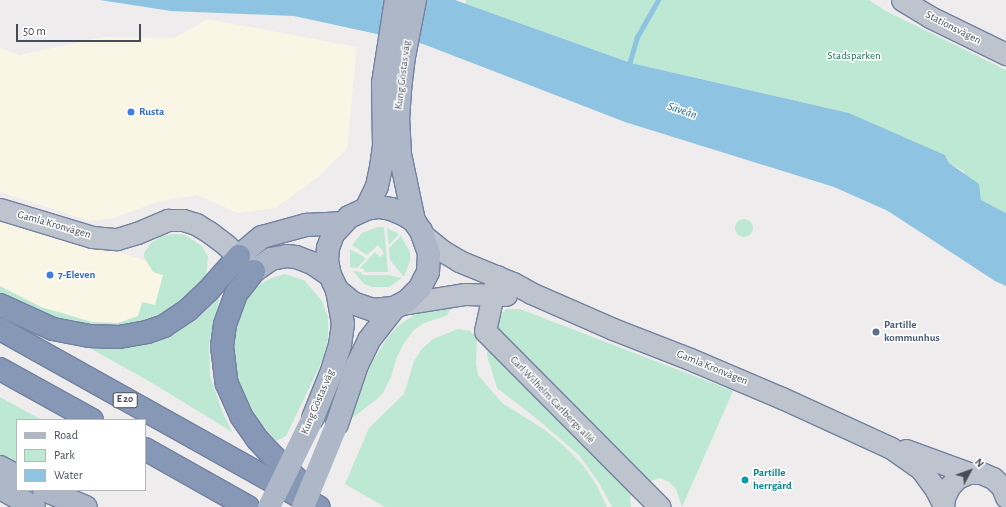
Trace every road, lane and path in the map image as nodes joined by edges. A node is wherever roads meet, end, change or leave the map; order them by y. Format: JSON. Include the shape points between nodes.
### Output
{"nodes":[{"id":1,"x":396,"y":0,"type":"edge"},
{"id":2,"x":415,"y":0,"type":"edge"},
{"id":3,"x":902,"y":0,"type":"edge"},
{"id":4,"x":1006,"y":54,"type":"edge"},
{"id":5,"x":395,"y":55,"type":"junction"},
{"id":6,"x":0,"y":209,"type":"edge"},
{"id":7,"x":366,"y":209,"type":"junction"},
{"id":8,"x":341,"y":223,"type":"junction"},
{"id":9,"x":419,"y":229,"type":"junction"},
{"id":10,"x":239,"y":256,"type":"junction"},
{"id":11,"x":254,"y":271,"type":"junction"},
{"id":12,"x":333,"y":282,"type":"junction"},
{"id":13,"x":495,"y":285,"type":"junction"},
{"id":14,"x":0,"y":305,"type":"edge"},
{"id":15,"x":398,"y":306,"type":"junction"},
{"id":16,"x":0,"y":329,"type":"edge"},
{"id":17,"x":0,"y":369,"type":"edge"},
{"id":18,"x":90,"y":419,"type":"edge"},
{"id":19,"x":892,"y":448,"type":"junction"},
{"id":20,"x":146,"y":451,"type":"edge"},
{"id":21,"x":0,"y":466,"type":"edge"},
{"id":22,"x":969,"y":473,"type":"junction"},
{"id":23,"x":16,"y":475,"type":"edge"},
{"id":24,"x":0,"y":488,"type":"edge"},
{"id":25,"x":46,"y":491,"type":"edge"},
{"id":26,"x":1006,"y":494,"type":"edge"},
{"id":27,"x":943,"y":506,"type":"edge"},
{"id":28,"x":34,"y":507,"type":"edge"},
{"id":29,"x":86,"y":507,"type":"edge"},
{"id":30,"x":248,"y":507,"type":"edge"},
{"id":31,"x":269,"y":507,"type":"edge"},
{"id":32,"x":302,"y":507,"type":"edge"},
{"id":33,"x":319,"y":507,"type":"edge"},
{"id":34,"x":329,"y":507,"type":"edge"},
{"id":35,"x":660,"y":507,"type":"edge"}],
"edges":[{"from":1,"to":5,"type":"main road","name":"Kung Göstas väg"},
{"from":2,"to":5,"type":"main road","name":"Kung Göstas väg"},
{"from":3,"to":4,"type":"street","name":"Stationsvägen","via":[[930,17]]},
{"from":5,"to":7,"type":"main road","name":"Kung Göstas väg","via":[[383,83],[384,146],[381,167],[377,186]]},
{"from":5,"to":9,"type":"main road","name":"Kung Göstas väg","via":[[400,88],[400,154]]},
{"from":6,"to":10,"type":"street","name":"Gamla Kronvägen","via":[[92,237],[117,239],[168,220],[183,220],[209,232]]},
{"from":7,"to":8,"type":"main road"},
{"from":7,"to":9,"type":"main road","via":[[391,209],[403,214]]},
{"from":8,"to":10,"type":"main road","via":[[306,225],[262,237]]},
{"from":8,"to":12,"type":"main road","via":[[333,234],[328,248],[327,262]]},
{"from":9,"to":13,"type":"street","name":"Gamla Kronvägen","via":[[441,250]]},
{"from":9,"to":15,"type":"main road","via":[[429,254],[428,272],[420,288]]},
{"from":10,"to":11,"type":"street","name":"Gamla Kronvägen"},
{"from":10,"to":14,"type":"highway","via":[[188,310],[164,326],[147,332],[119,337],[89,336],[53,329]]},
{"from":11,"to":12,"type":"main road","via":[[271,259],[296,257],[312,263]]},
{"from":11,"to":34,"type":"highway","via":[[236,294],[225,325],[222,346],[227,384],[241,416],[258,440],[295,478]]},
{"from":12,"to":15,"type":"main road","via":[[347,300],[359,307],[380,310]]},
{"from":12,"to":31,"type":"main road","name":"Kung Göstas väg","bridge":true,"via":[[342,324],[340,345],[313,418]]},
{"from":13,"to":15,"type":"street","name":"Gamla Kronvägen","via":[[465,294]]},
{"from":13,"to":19,"type":"street","name":"Gamla Kronvägen","via":[[531,293],[782,398]]},
{"from":13,"to":35,"type":"street","name":"Carl Wilhelm Carlbergs allé","via":[[485,331]]},
{"from":15,"to":32,"type":"main road","name":"Kung Göstas väg","bridge":true,"via":[[369,340],[357,365],[337,424]]},
{"from":16,"to":33,"type":"highway","number":"E 20"},
{"from":17,"to":18,"type":"highway"},
{"from":19,"to":22,"type":"street","name":"Gamla Kronvägen","via":[[911,450]]},
{"from":19,"to":27,"type":"street","name":"Gamla Kronvägen","via":[[920,469],[936,490]]},
{"from":20,"to":30,"type":"highway"},
{"from":21,"to":23,"type":"main road"},
{"from":22,"to":26,"type":"street","name":"Gamla Kronvägen","via":[[981,473],[993,478]]},
{"from":22,"to":27,"type":"street","via":[[952,482],[946,492]]},
{"from":24,"to":28,"type":"main road"},
{"from":25,"to":29,"type":"main road"}]}
